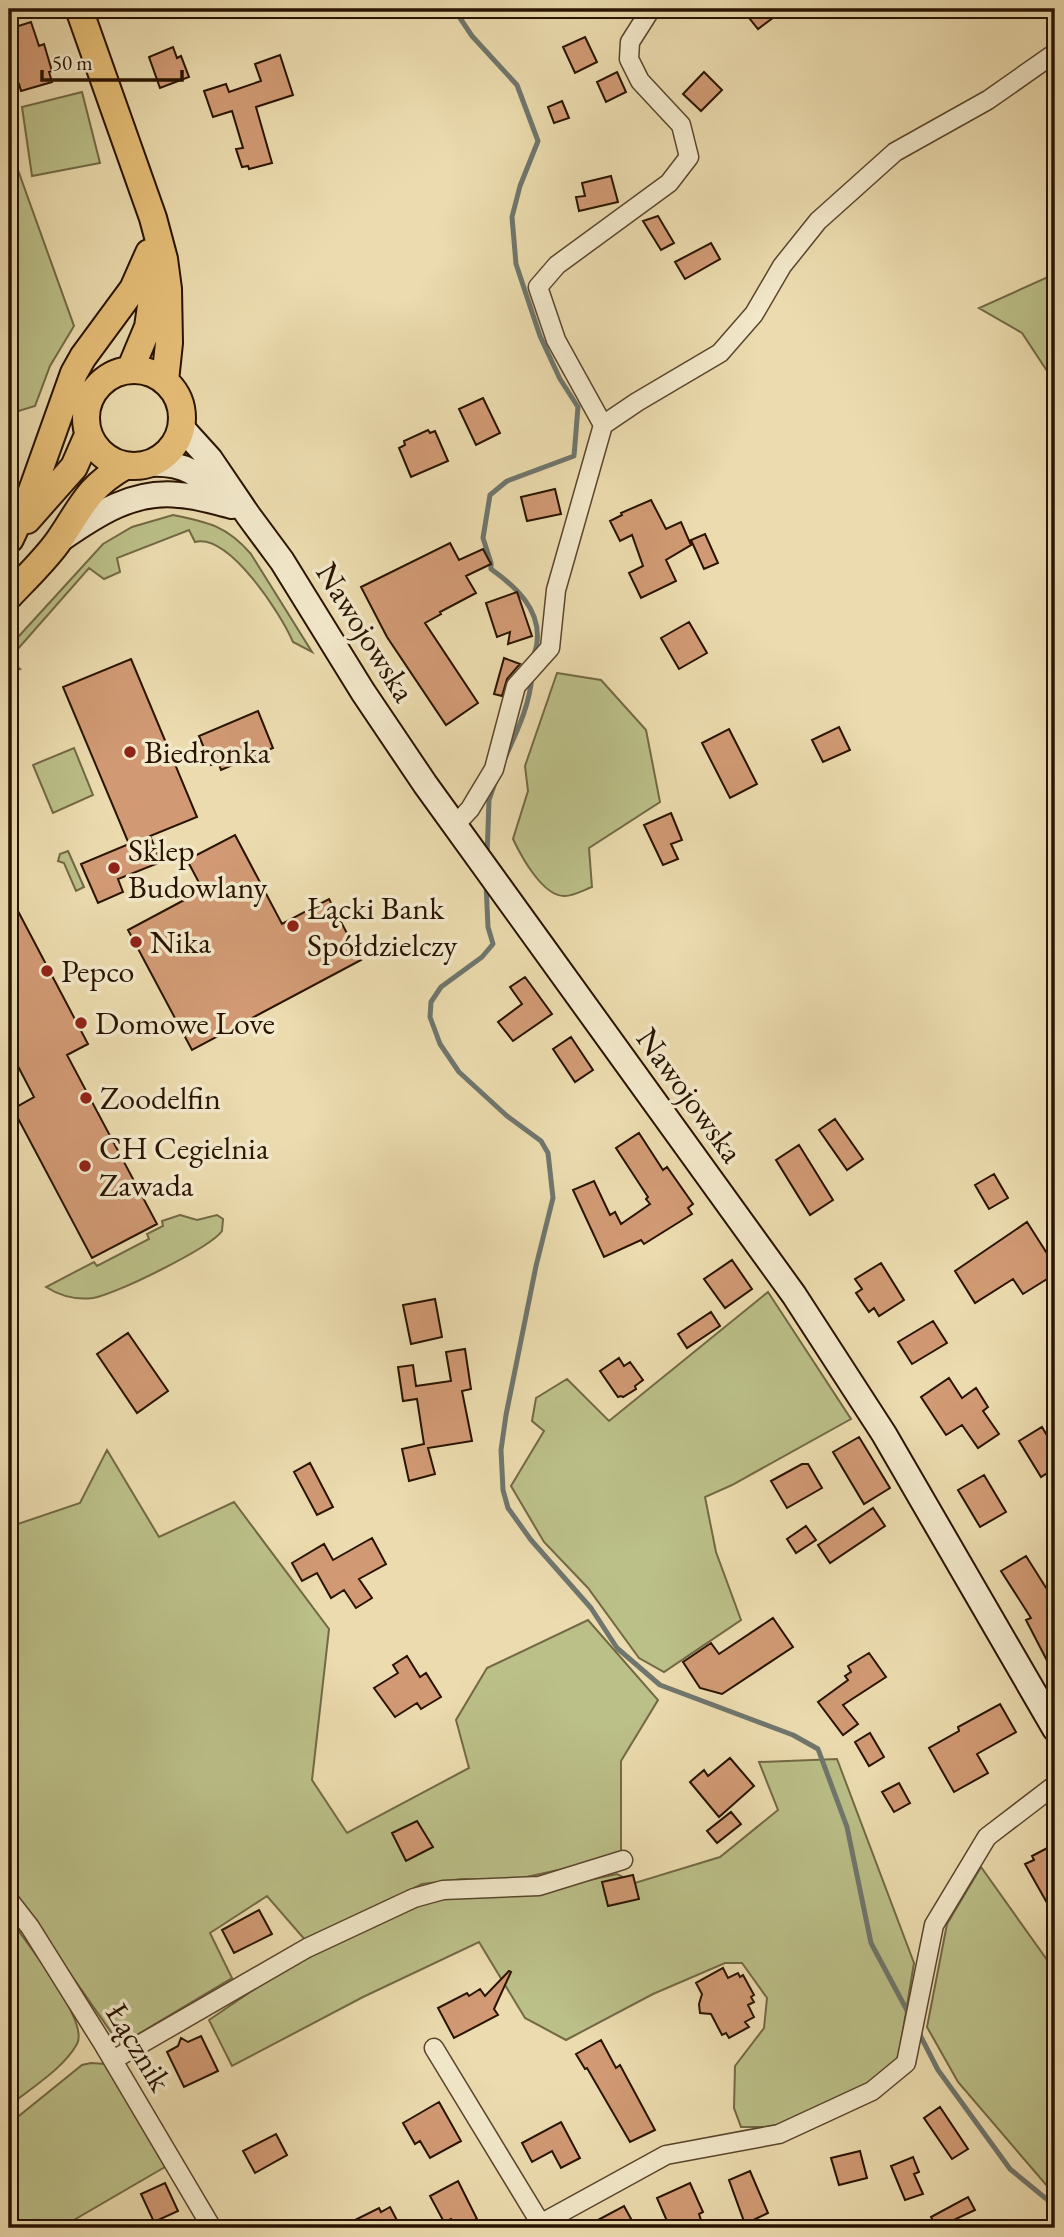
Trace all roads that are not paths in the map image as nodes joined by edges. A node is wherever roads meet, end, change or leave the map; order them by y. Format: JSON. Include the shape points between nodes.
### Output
{"nodes":[{"id":1,"x":79,"y":9,"type":"edge"},
{"id":2,"x":651,"y":9,"type":"edge"},
{"id":3,"x":1055,"y":53,"type":"edge"},
{"id":4,"x":153,"y":218,"type":"junction"},
{"id":5,"x":149,"y":253,"type":"junction"},
{"id":6,"x":130,"y":370,"type":"junction"},
{"id":7,"x":165,"y":381,"type":"junction"},
{"id":8,"x":603,"y":425,"type":"junction"},
{"id":9,"x":181,"y":427,"type":"junction"},
{"id":10,"x":88,"y":435,"type":"junction"},
{"id":11,"x":137,"y":465,"type":"junction"},
{"id":12,"x":240,"y":511,"type":"junction"},
{"id":13,"x":9,"y":540,"type":"edge"},
{"id":14,"x":57,"y":542,"type":"junction"},
{"id":15,"x":9,"y":596,"type":"edge"},
{"id":16,"x":455,"y":825,"type":"junction"},
{"id":17,"x":1053,"y":1719,"type":"edge"},
{"id":18,"x":1055,"y":1785,"type":"edge"},
{"id":19,"x":623,"y":1860,"type":"dead end"},
{"id":20,"x":9,"y":1900,"type":"edge"},
{"id":21,"x":434,"y":2048,"type":"dead end"},
{"id":22,"x":113,"y":2060,"type":"junction"},
{"id":23,"x":537,"y":2226,"type":"edge"},
{"id":24,"x":212,"y":2228,"type":"edge"}],
"edges":[{"from":1,"to":4,"type":"main road"},
{"from":2,"to":8,"type":"street","via":[[629,41],[629,59],[640,81],[681,125],[689,157],[669,183],[556,265],[538,287],[556,340]]},
{"from":3,"to":8,"type":"street","via":[[988,100],[895,152],[818,221],[782,267],[754,314],[720,354]]},
{"from":4,"to":5,"type":"main road"},
{"from":4,"to":7,"type":"main road","via":[[168,289]]},
{"from":5,"to":6,"type":"main road","via":[[153,302]]},
{"from":5,"to":13,"type":"main road","via":[[133,289],[74,373],[29,499]]},
{"from":6,"to":7,"type":"main road"},
{"from":6,"to":10,"type":"main road","via":[[106,379],[90,398]]},
{"from":7,"to":9,"type":"main road","via":[[179,402]]},
{"from":8,"to":16,"type":"street","via":[[556,590],[550,648],[516,685],[494,769]]},
{"from":9,"to":11,"type":"main road","via":[[170,449]]},
{"from":9,"to":12,"type":"street","name":"Nawojowska","via":[[210,459]]},
{"from":10,"to":11,"type":"main road","via":[[102,455]]},
{"from":10,"to":13,"type":"main road","via":[[74,467]]},
{"from":11,"to":12,"type":"street","name":"Nawojowska","via":[[168,463],[188,470]]},
{"from":11,"to":14,"type":"main road","via":[[104,478]]},
{"from":12,"to":14,"type":"street","via":[[177,494],[153,495],[104,510]]},
{"from":12,"to":16,"type":"street","name":"Nawojowska","via":[[282,561],[363,692]]},
{"from":14,"to":15,"type":"main road"},
{"from":16,"to":17,"type":"street","name":"Nawojowska","via":[[794,1295],[884,1434]]},
{"from":18,"to":23,"type":"street","via":[[987,1837],[934,1925],[906,2063],[872,2091],[779,2134],[666,2155]]},
{"from":19,"to":22,"type":"street","via":[[539,1886],[443,1890],[414,1898],[307,1948]]},
{"from":20,"to":22,"type":"street","name":"Łącznik"},
{"from":21,"to":23,"type":"street"},
{"from":22,"to":24,"type":"street","name":"Łącznik"}]}
